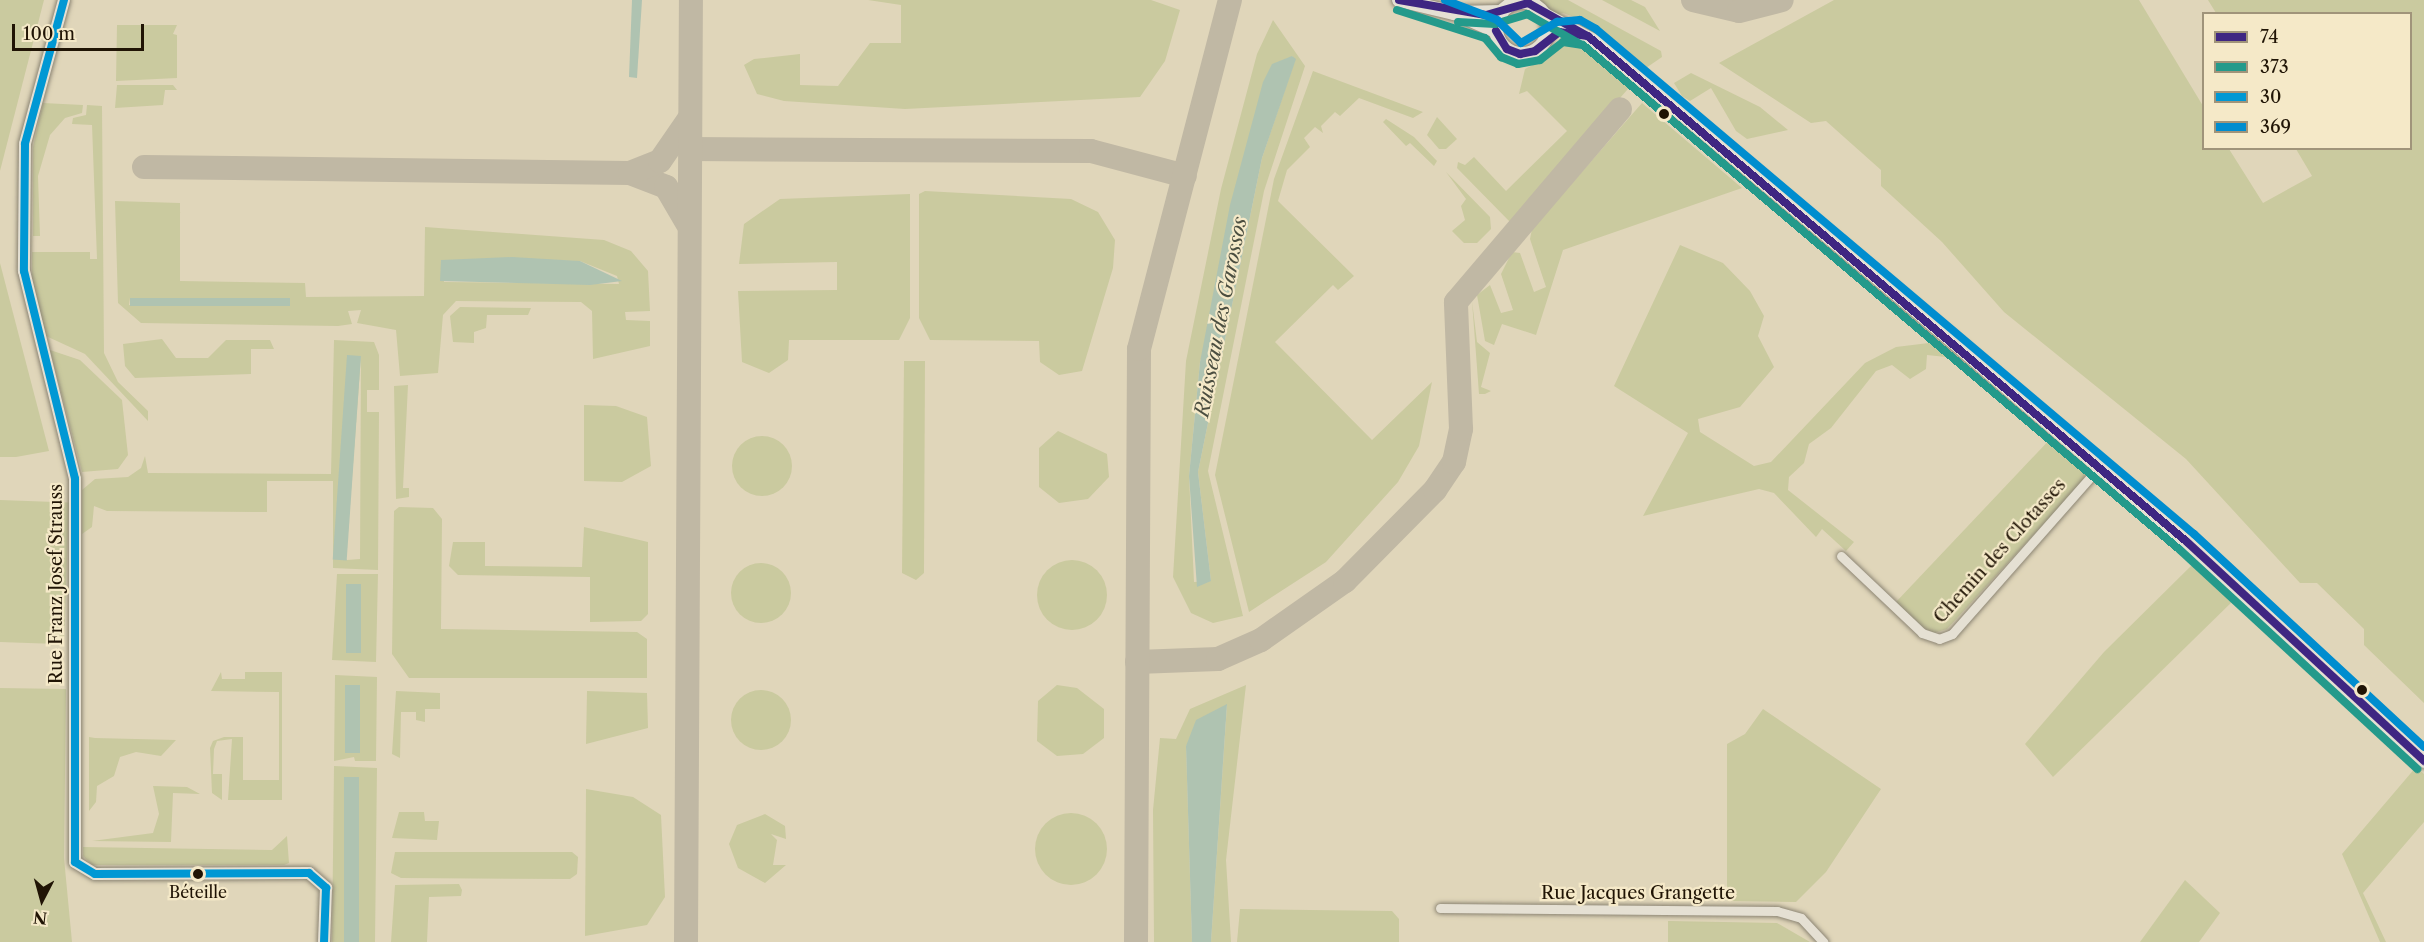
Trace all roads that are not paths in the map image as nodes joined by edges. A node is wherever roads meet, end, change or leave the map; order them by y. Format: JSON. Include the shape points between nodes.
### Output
{"nodes":[{"id":1,"x":64,"y":0,"type":"edge"},
{"id":2,"x":1399,"y":0,"type":"edge"},
{"id":3,"x":1454,"y":12,"type":"junction"},
{"id":4,"x":1502,"y":12,"type":"junction"},
{"id":5,"x":1545,"y":15,"type":"junction"},
{"id":6,"x":1578,"y":30,"type":"junction"},
{"id":7,"x":1496,"y":31,"type":"junction"},
{"id":8,"x":1546,"y":39,"type":"junction"},
{"id":9,"x":2099,"y":467,"type":"junction"},
{"id":10,"x":1841,"y":556,"type":"dead end"},
{"id":11,"x":2424,"y":761,"type":"edge"},
{"id":12,"x":1440,"y":908,"type":"dead end"},
{"id":13,"x":324,"y":942,"type":"edge"},
{"id":14,"x":1823,"y":942,"type":"edge"}],
"edges":[{"from":1,"to":13,"type":"street","name":"Rue Franz Josef Strauss","via":[[25,144],[24,271],[75,479],[75,862],[96,874],[309,873],[326,888]]},
{"from":2,"to":3,"type":"main road"},
{"from":3,"to":4,"type":"main road"},
{"from":3,"to":7,"type":"main road"},
{"from":4,"to":5,"type":"main road","via":[[1528,3]]},
{"from":4,"to":7,"type":"main road"},
{"from":5,"to":6,"type":"main road"},
{"from":5,"to":8,"type":"main road"},
{"from":6,"to":8,"type":"main road"},
{"from":6,"to":9,"type":"main road"},
{"from":7,"to":8,"type":"main road","via":[[1507,50],[1520,54],[1535,51]]},
{"from":9,"to":10,"type":"street","name":"Chemin des Clotasses","via":[[1952,634],[1939,639],[1922,633]]},
{"from":9,"to":11,"type":"main road"},
{"from":12,"to":14,"type":"street","name":"Rue Jacques Grangette","via":[[1777,911],[1801,918]]}]}
